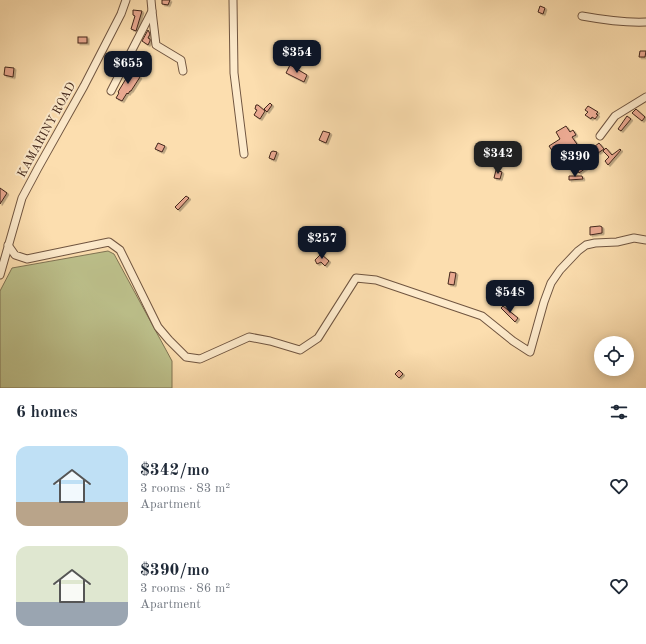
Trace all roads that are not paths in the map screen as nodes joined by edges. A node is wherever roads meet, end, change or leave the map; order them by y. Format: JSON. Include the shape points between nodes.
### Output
{"nodes":[{"id":1,"x":126,"y":0,"type":"edge"},
{"id":2,"x":151,"y":0,"type":"edge"},
{"id":3,"x":233,"y":0,"type":"edge"},
{"id":4,"x":152,"y":11,"type":"junction"},
{"id":5,"x":582,"y":16,"type":"dead end"},
{"id":6,"x":646,"y":22,"type":"edge"},
{"id":7,"x":183,"y":71,"type":"dead end"},
{"id":8,"x":111,"y":91,"type":"dead end"},
{"id":9,"x":646,"y":96,"type":"edge"},
{"id":10,"x":600,"y":136,"type":"dead end"},
{"id":11,"x":244,"y":154,"type":"dead end"},
{"id":12,"x":646,"y":240,"type":"edge"},
{"id":13,"x":8,"y":245,"type":"junction"},
{"id":14,"x":0,"y":275,"type":"edge"}],
"edges":[{"from":1,"to":13,"type":"street","name":"KAMARINY ROAD","via":[[108,40],[22,198]]},
{"from":2,"to":4,"type":"street"},
{"from":3,"to":11,"type":"street","via":[[234,73]]},
{"from":4,"to":7,"type":"street","via":[[156,45],[181,60]]},
{"from":4,"to":8,"type":"street"},
{"from":5,"to":6,"type":"street","via":[[629,23]]},
{"from":9,"to":10,"type":"street","via":[[615,116]]},
{"from":12,"to":13,"type":"street","via":[[634,238],[618,242],[595,242],[578,251],[551,283],[530,352],[482,316],[376,280],[356,278],[318,338],[300,350],[249,337],[200,359],[186,357],[158,327],[120,250],[109,242],[27,259],[15,255]]},
{"from":13,"to":14,"type":"street","name":"KAMARINY ROAD"}]}
